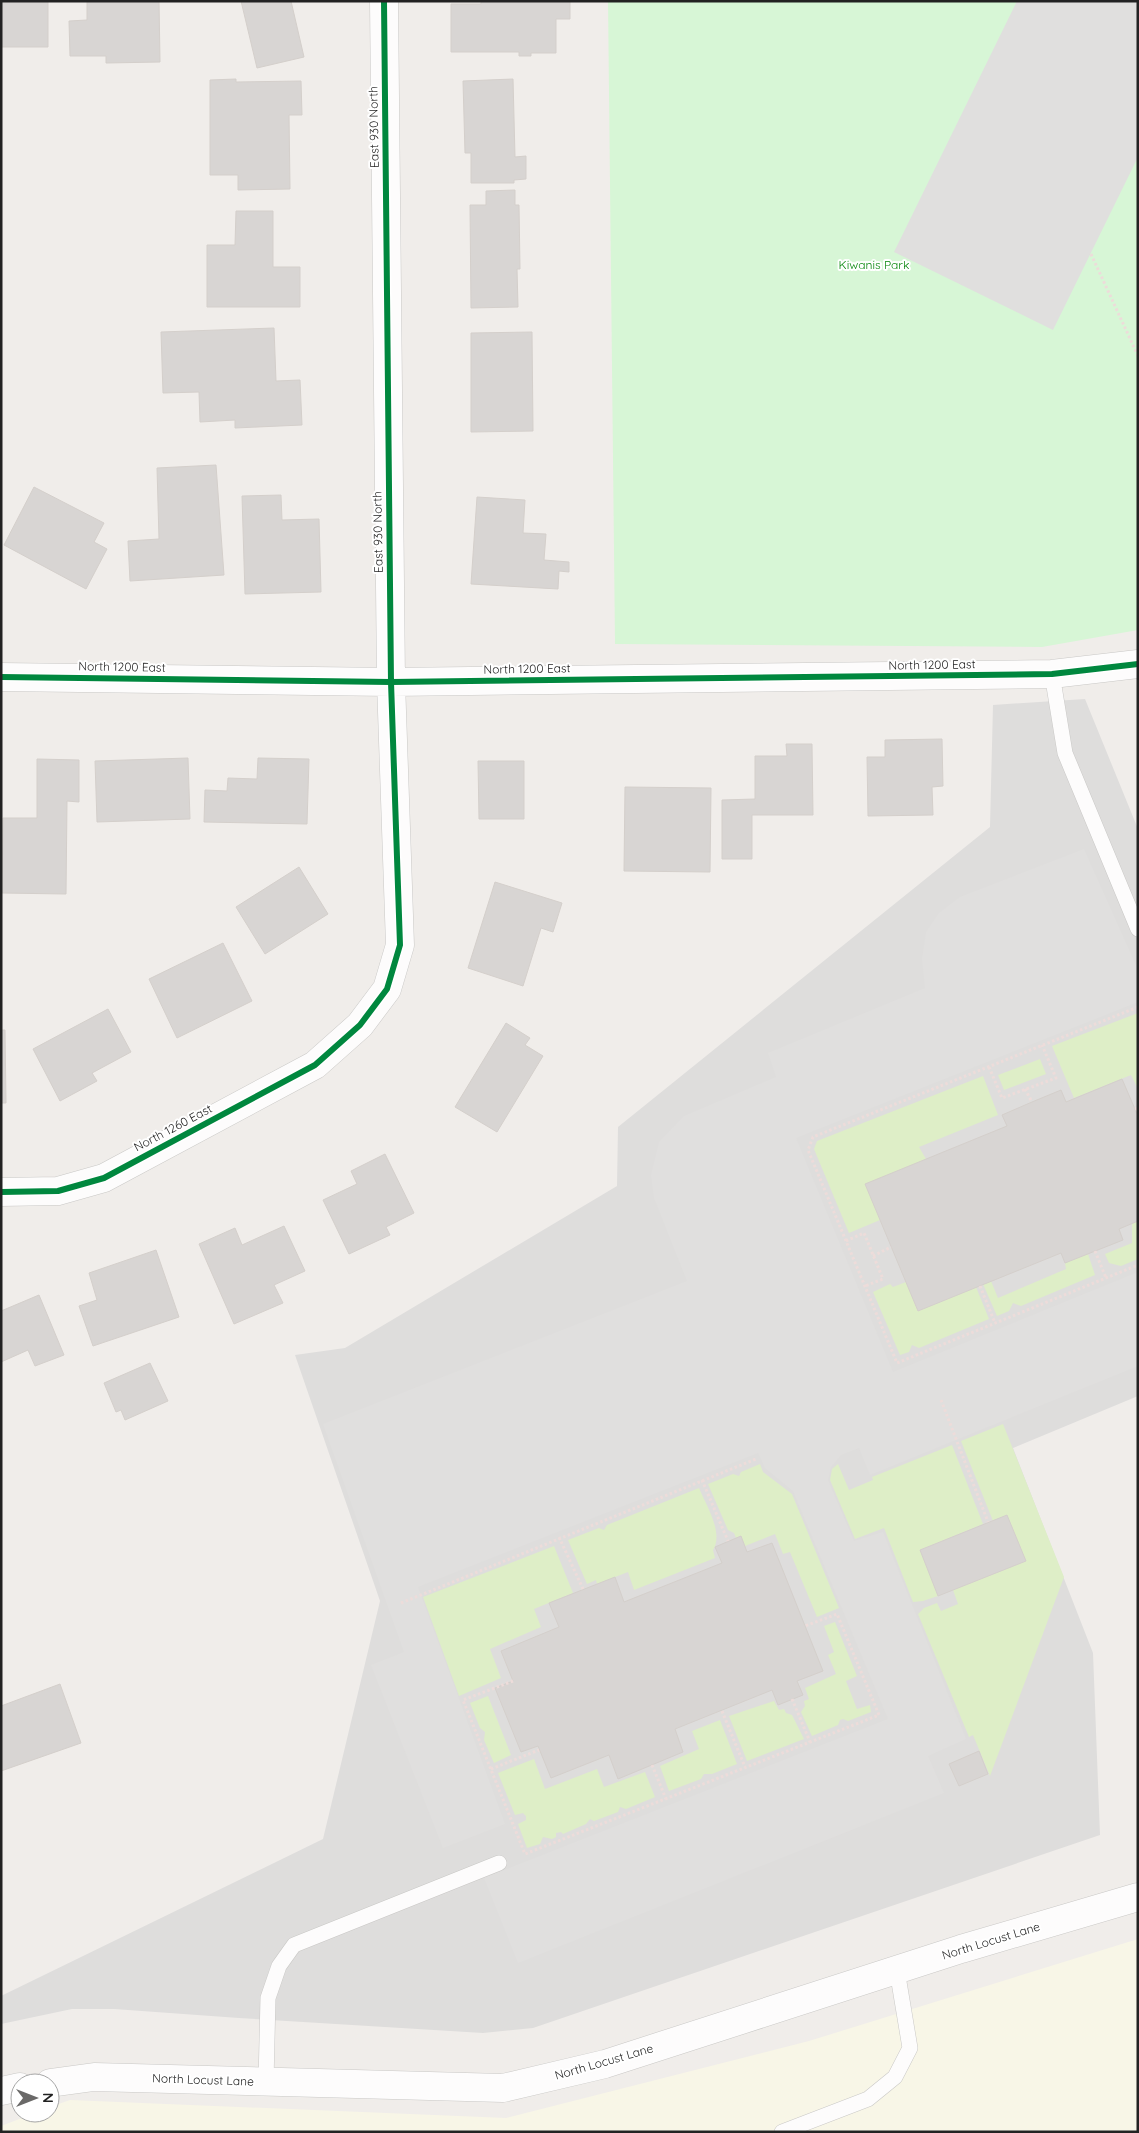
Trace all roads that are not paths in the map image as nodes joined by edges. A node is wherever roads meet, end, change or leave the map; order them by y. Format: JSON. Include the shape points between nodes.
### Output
{"nodes":[{"id":1,"x":384,"y":1,"type":"edge"},
{"id":2,"x":1138,"y":664,"type":"edge"},
{"id":3,"x":1052,"y":674,"type":"junction"},
{"id":4,"x":1,"y":677,"type":"edge"},
{"id":5,"x":391,"y":682,"type":"junction"},
{"id":6,"x":1138,"y":928,"type":"edge"},
{"id":7,"x":340,"y":1043,"type":"joint"},
{"id":8,"x":1,"y":1192,"type":"edge"},
{"id":9,"x":499,"y":1863,"type":"dead end"},
{"id":10,"x":1138,"y":1898,"type":"edge"},
{"id":11,"x":897,"y":1970,"type":"junction"},
{"id":12,"x":60,"y":2082,"type":"edge"},
{"id":13,"x":266,"y":2082,"type":"junction"},
{"id":14,"x":782,"y":2132,"type":"edge"}],
"edges":[{"from":1,"to":5,"type":"street","name":"East 930 North"},
{"from":2,"to":3,"type":"street","name":"North 1200 East"},
{"from":3,"to":5,"type":"street","name":"North 1200 East"},
{"from":3,"to":6,"type":"lane","via":[[1065,753]]},
{"from":4,"to":5,"type":"street","name":"North 1200 East"},
{"from":5,"to":7,"type":"street","name":"East 930 North","via":[[400,945],[387,989],[360,1024]]},
{"from":7,"to":8,"type":"street","name":"North 1260 East","via":[[315,1065],[104,1178],[58,1191]]},
{"from":9,"to":13,"type":"lane","via":[[294,1945],[279,1966],[268,1998]]},
{"from":10,"to":11,"type":"street","name":"North Locust Lane"},
{"from":11,"to":13,"type":"street","name":"North Locust Lane","via":[[605,2064],[503,2088]]},
{"from":11,"to":14,"type":"lane","via":[[910,2048],[895,2077],[868,2099]]},
{"from":12,"to":13,"type":"street","name":"North Locust Lane","via":[[94,2077]]}]}
